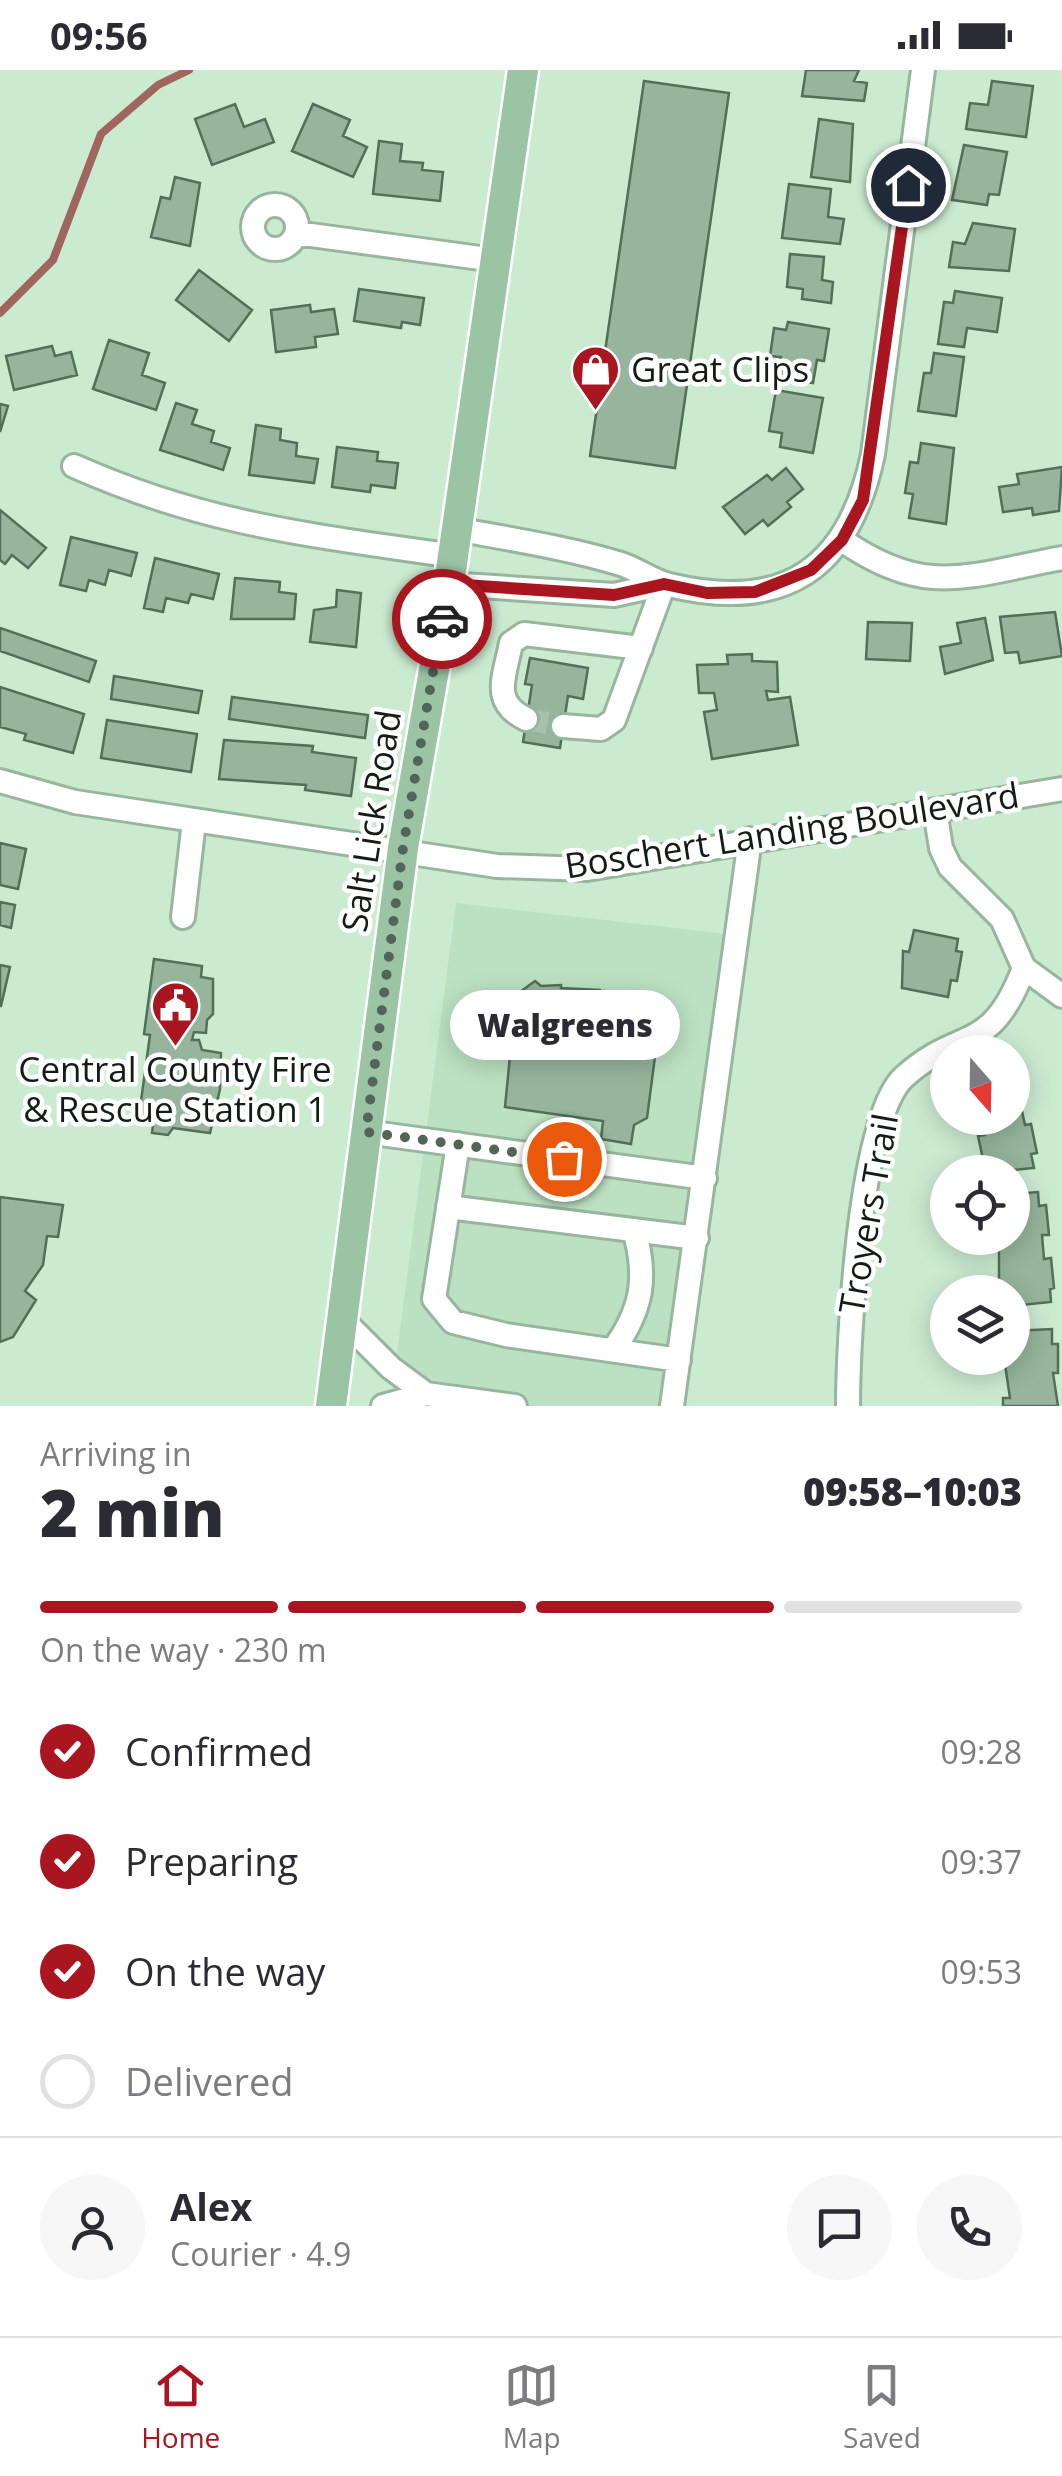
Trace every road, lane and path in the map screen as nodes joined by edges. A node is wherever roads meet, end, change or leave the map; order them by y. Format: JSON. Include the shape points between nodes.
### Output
{"nodes":[{"id":1,"x":523,"y":70,"type":"edge"},
{"id":2,"x":923,"y":70,"type":"edge"},
{"id":3,"x":296,"y":234,"type":"dead end"},
{"id":4,"x":495,"y":260,"type":"junction"},
{"id":5,"x":74,"y":466,"type":"dead end"},
{"id":6,"x":842,"y":540,"type":"junction"},
{"id":7,"x":452,"y":556,"type":"junction"},
{"id":8,"x":1062,"y":558,"type":"edge"},
{"id":9,"x":664,"y":584,"type":"junction"},
{"id":10,"x":641,"y":648,"type":"junction"},
{"id":11,"x":526,"y":719,"type":"dead end"},
{"id":12,"x":563,"y":726,"type":"tunnel mouth"},
{"id":13,"x":0,"y":781,"type":"edge"},
{"id":14,"x":1062,"y":789,"type":"edge"},
{"id":15,"x":934,"y":810,"type":"junction"},
{"id":16,"x":194,"y":821,"type":"junction"},
{"id":17,"x":750,"y":839,"type":"junction"},
{"id":18,"x":403,"y":848,"type":"junction"},
{"id":19,"x":183,"y":917,"type":"dead end"},
{"id":20,"x":1024,"y":968,"type":"junction"},
{"id":21,"x":1062,"y":996,"type":"edge"},
{"id":22,"x":366,"y":1132,"type":"junction"},
{"id":23,"x":458,"y":1144,"type":"junction"},
{"id":24,"x":705,"y":1178,"type":"junction"},
{"id":25,"x":448,"y":1207,"type":"junction"},
{"id":26,"x":634,"y":1230,"type":"junction"},
{"id":27,"x":697,"y":1238,"type":"junction"},
{"id":28,"x":342,"y":1318,"type":"junction"},
{"id":29,"x":612,"y":1350,"type":"junction"},
{"id":30,"x":679,"y":1360,"type":"junction"},
{"id":31,"x":426,"y":1394,"type":"junction"},
{"id":32,"x":483,"y":1404,"type":"edge"},
{"id":33,"x":331,"y":1406,"type":"edge"},
{"id":34,"x":383,"y":1406,"type":"edge"},
{"id":35,"x":515,"y":1406,"type":"edge"},
{"id":36,"x":672,"y":1406,"type":"edge"},
{"id":37,"x":848,"y":1406,"type":"edge"}],
"edges":[{"from":1,"to":4,"type":"main road","name":"Salt Lick Road"},
{"from":2,"to":6,"type":"street","via":[[873,454],[863,500]]},
{"from":3,"to":4,"type":"street"},
{"from":4,"to":7,"type":"main road","name":"Salt Lick Road"},
{"from":5,"to":7,"type":"street","via":[[143,497],[250,527]]},
{"from":6,"to":8,"type":"street","via":[[907,576],[948,579]]},
{"from":6,"to":9,"type":"street","via":[[811,570],[755,592],[707,593]]},
{"from":7,"to":9,"type":"street","via":[[622,564]]},
{"from":7,"to":9,"type":"street","via":[[614,595]]},
{"from":7,"to":18,"type":"main road","name":"Salt Lick Road"},
{"from":9,"to":10,"type":"street"},
{"from":10,"to":11,"type":"street","via":[[524,634],[511,643],[502,695],[510,712]]},
{"from":10,"to":12,"type":"street","via":[[614,720],[601,729]]},
{"from":13,"to":16,"type":"street","name":"Boschert Landing Boulevard","via":[[76,802]]},
{"from":14,"to":15,"type":"street","name":"Boschert Landing Boulevard"},
{"from":15,"to":17,"type":"street","name":"Boschert Landing Boulevard"},
{"from":15,"to":20,"type":"street","via":[[950,867],[1002,919]]},
{"from":16,"to":18,"type":"street","name":"Boschert Landing Boulevard"},
{"from":16,"to":19,"type":"street"},
{"from":17,"to":18,"type":"street","name":"Boschert Landing Boulevard","via":[[587,869],[497,866]]},
{"from":17,"to":24,"type":"street"},
{"from":18,"to":22,"type":"main road","name":"Salt Lick Road"},
{"from":20,"to":21,"type":"street"},
{"from":20,"to":37,"type":"street","name":"Troyers Trail","via":[[996,1022],[931,1058],[891,1093],[855,1260]]},
{"from":22,"to":23,"type":"street"},
{"from":22,"to":28,"type":"main road","name":"Salt Lick Road"},
{"from":23,"to":24,"type":"street"},
{"from":23,"to":25,"type":"street"},
{"from":24,"to":27,"type":"street"},
{"from":25,"to":26,"type":"street"},
{"from":25,"to":29,"type":"street","via":[[434,1299],[453,1322]]},
{"from":26,"to":27,"type":"street"},
{"from":26,"to":29,"type":"street","via":[[643,1288],[637,1313]]},
{"from":27,"to":30,"type":"street"},
{"from":28,"to":31,"type":"street"},
{"from":28,"to":33,"type":"main road","name":"Salt Lick Road"},
{"from":29,"to":30,"type":"street"},
{"from":30,"to":36,"type":"street"},
{"from":31,"to":32,"type":"street"},
{"from":31,"to":34,"type":"street"},
{"from":32,"to":35,"type":"street"}]}
